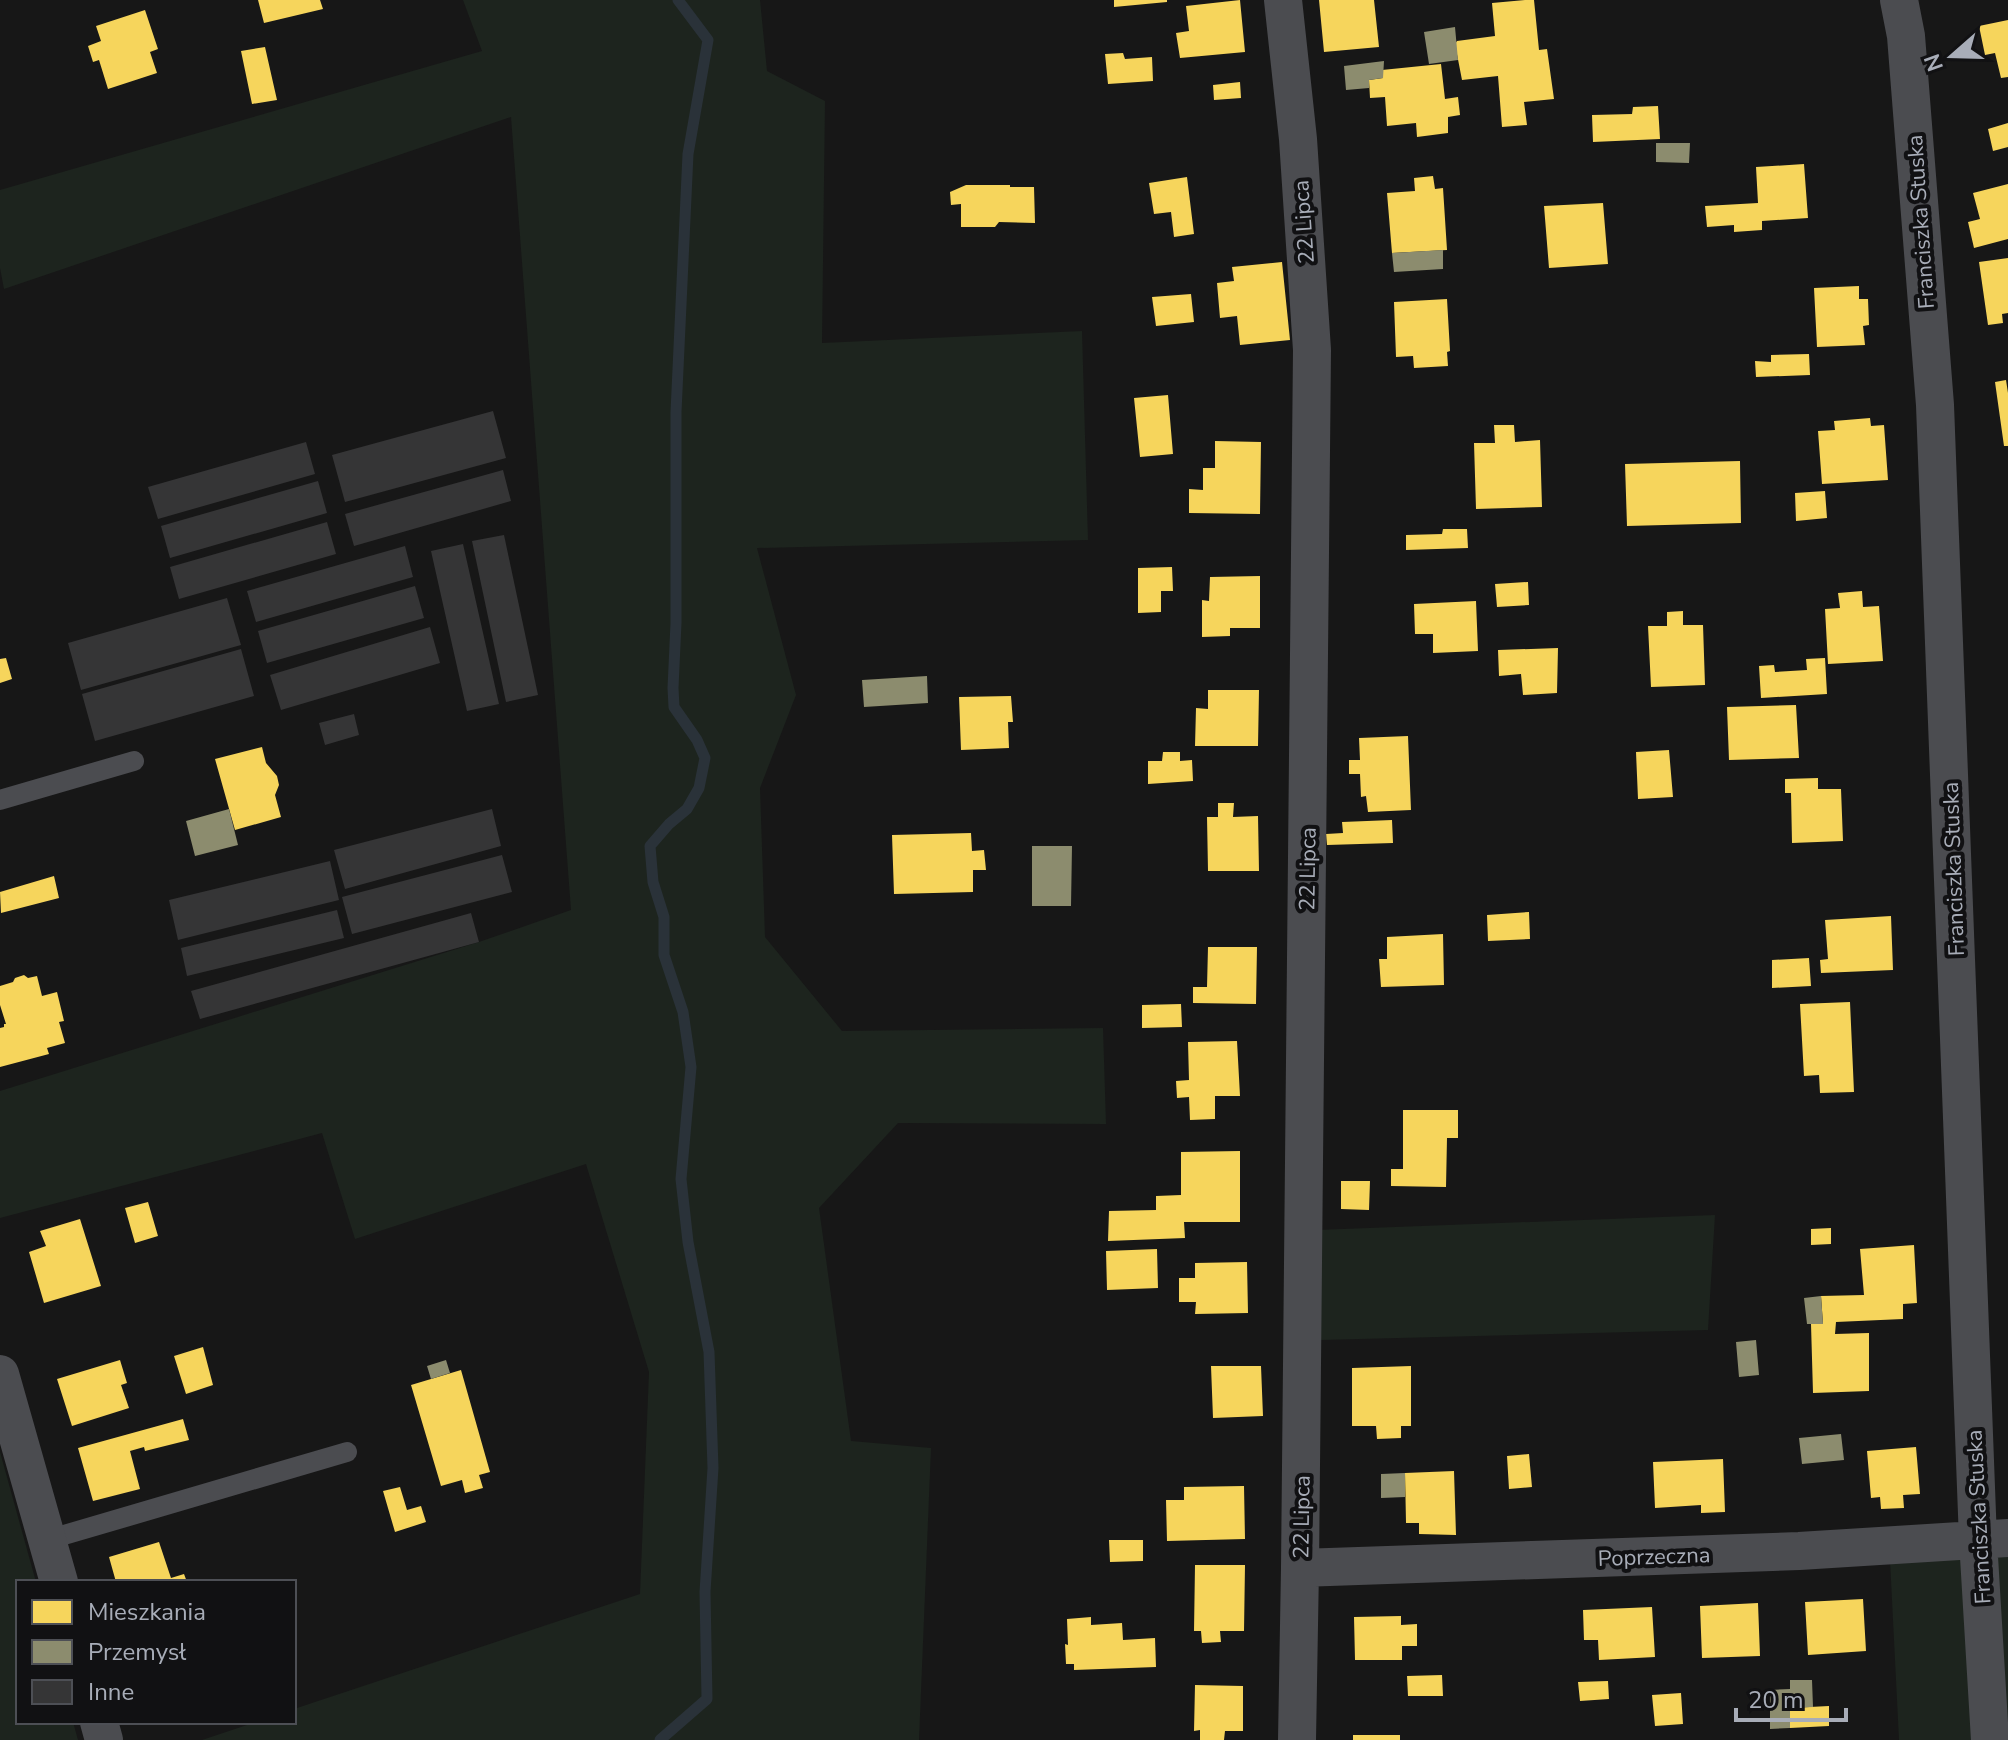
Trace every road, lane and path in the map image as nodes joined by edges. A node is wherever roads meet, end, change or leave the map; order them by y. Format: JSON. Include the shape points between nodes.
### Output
{"nodes":[{"id":1,"x":1283,"y":0,"type":"edge"},
{"id":2,"x":1899,"y":0,"type":"edge"},
{"id":3,"x":134,"y":761,"type":"dead end"},
{"id":4,"x":0,"y":800,"type":"edge"},
{"id":5,"x":1,"y":1378,"type":"edge"},
{"id":6,"x":347,"y":1452,"type":"dead end"},
{"id":7,"x":1993,"y":1539,"type":"edge"},
{"id":8,"x":47,"y":1540,"type":"junction"},
{"id":9,"x":1300,"y":1568,"type":"junction"},
{"id":10,"x":58,"y":1580,"type":"edge"},
{"id":11,"x":1297,"y":1740,"type":"edge"},
{"id":12,"x":1990,"y":1740,"type":"edge"}],
"edges":[{"from":1,"to":9,"type":"street","name":"22 Lipca","via":[[1312,350]]},
{"from":2,"to":7,"type":"street","name":"Franciszka Stuska","via":[[1935,405]]},
{"from":3,"to":4,"type":"lane"},
{"from":5,"to":8,"type":"street"},
{"from":6,"to":8,"type":"lane"},
{"from":7,"to":9,"type":"street","name":"Poprzeczna"},
{"from":7,"to":12,"type":"street","name":"Franciszka Stuska"},
{"from":8,"to":10,"type":"street"},
{"from":9,"to":11,"type":"street","name":"22 Lipca"}]}
